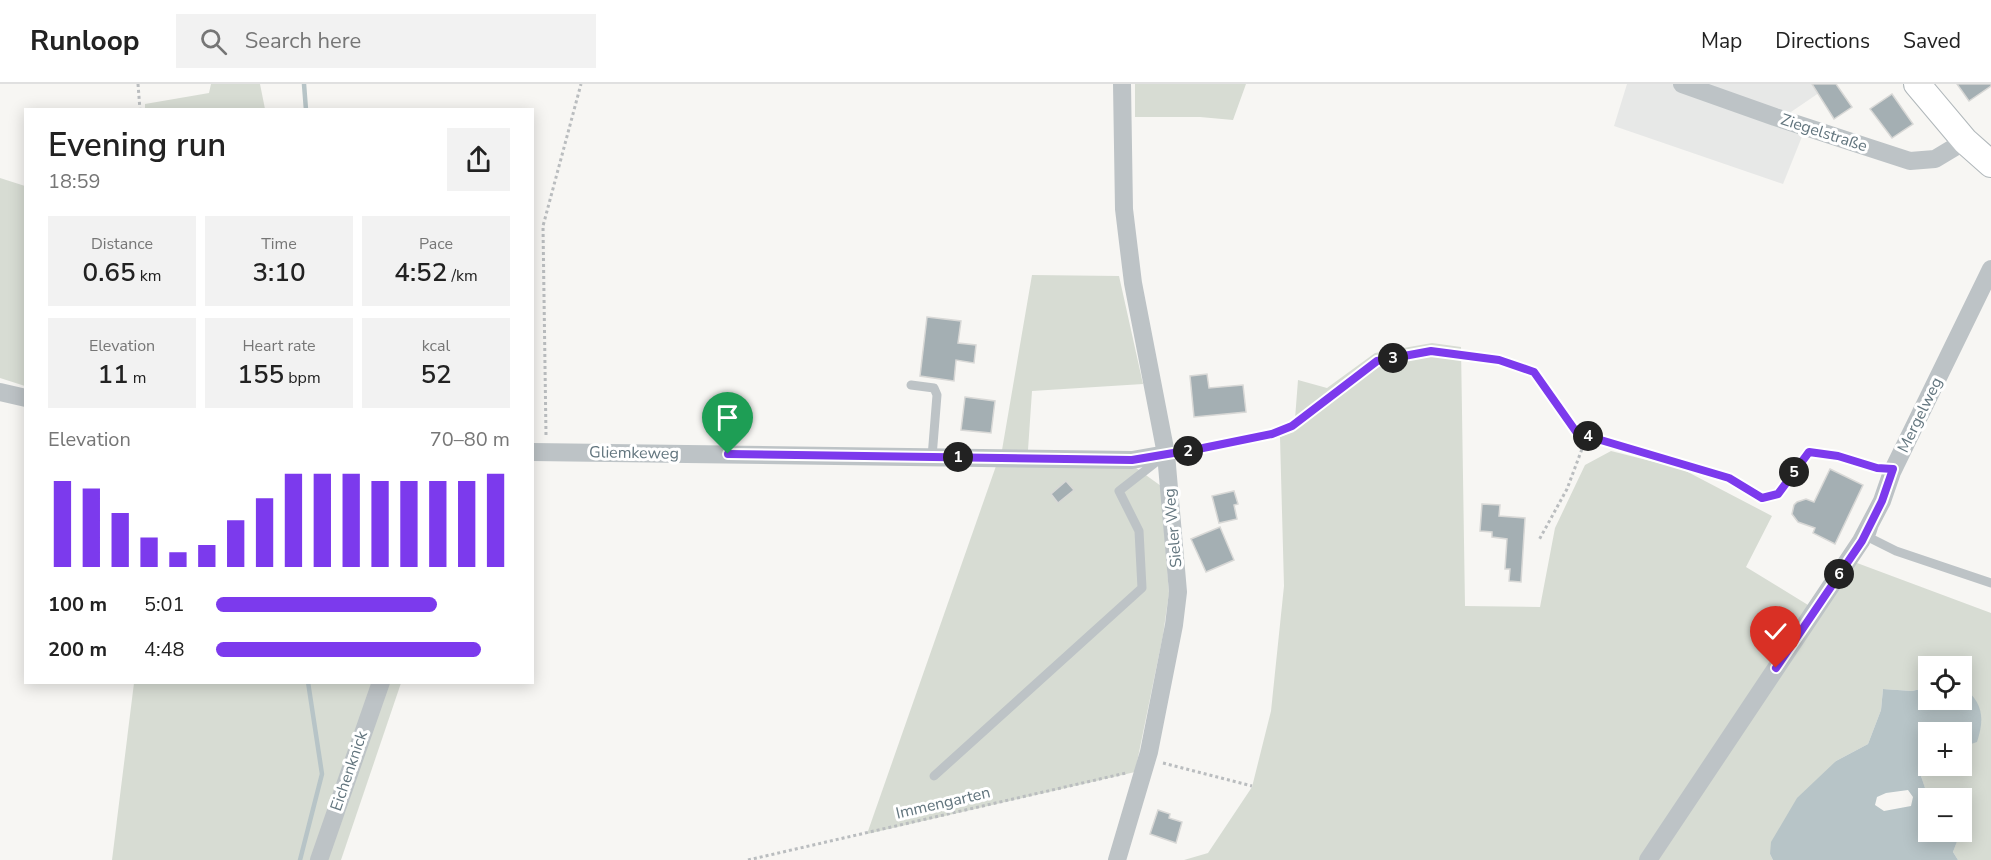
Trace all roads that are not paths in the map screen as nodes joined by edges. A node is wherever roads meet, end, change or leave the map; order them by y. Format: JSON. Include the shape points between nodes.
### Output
{"nodes":[{"id":1,"x":1122,"y":84,"type":"edge"},
{"id":2,"x":1682,"y":84,"type":"edge"},
{"id":3,"x":1917,"y":84,"type":"edge"},
{"id":4,"x":1965,"y":141,"type":"junction"},
{"id":5,"x":1991,"y":164,"type":"edge"},
{"id":6,"x":1991,"y":269,"type":"edge"},
{"id":7,"x":911,"y":385,"type":"dead end"},
{"id":8,"x":0,"y":392,"type":"edge"},
{"id":9,"x":24,"y":398,"type":"edge"},
{"id":10,"x":539,"y":452,"type":"edge"},
{"id":11,"x":1166,"y":454,"type":"junction"},
{"id":12,"x":932,"y":457,"type":"junction"},
{"id":13,"x":1882,"y":501,"type":"junction"},
{"id":14,"x":1991,"y":583,"type":"edge"},
{"id":15,"x":380,"y":684,"type":"edge"},
{"id":16,"x":934,"y":776,"type":"dead end"},
{"id":17,"x":319,"y":860,"type":"edge"},
{"id":18,"x":1117,"y":860,"type":"edge"},
{"id":19,"x":1648,"y":860,"type":"edge"}],
"edges":[{"from":1,"to":11,"type":"street","name":"Sieler Weg","via":[[1124,209],[1130,262]]},
{"from":2,"to":4,"type":"street","name":"Ziegelstraße","via":[[1910,161],[1935,159]]},
{"from":3,"to":4,"type":"main road"},
{"from":4,"to":5,"type":"main road"},
{"from":6,"to":13,"type":"street","name":"Mergelweg","via":[[1893,469]]},
{"from":7,"to":12,"type":"lane","via":[[934,388],[937,395]]},
{"from":8,"to":9,"type":"street"},
{"from":10,"to":12,"type":"street","name":"Gliemkeweg"},
{"from":11,"to":12,"type":"street","name":"Gliemkeweg","via":[[1132,460]]},
{"from":11,"to":16,"type":"lane","via":[[1119,491],[1138,531],[1142,588]]},
{"from":11,"to":18,"type":"street","name":"Sieler Weg","via":[[1178,592],[1174,626],[1145,764]]},
{"from":13,"to":14,"type":"lane","via":[[1870,538],[1896,551]]},
{"from":13,"to":19,"type":"street","name":"Mergelweg","via":[[1862,541]]},
{"from":15,"to":17,"type":"street","name":"Eichenknick"}]}
